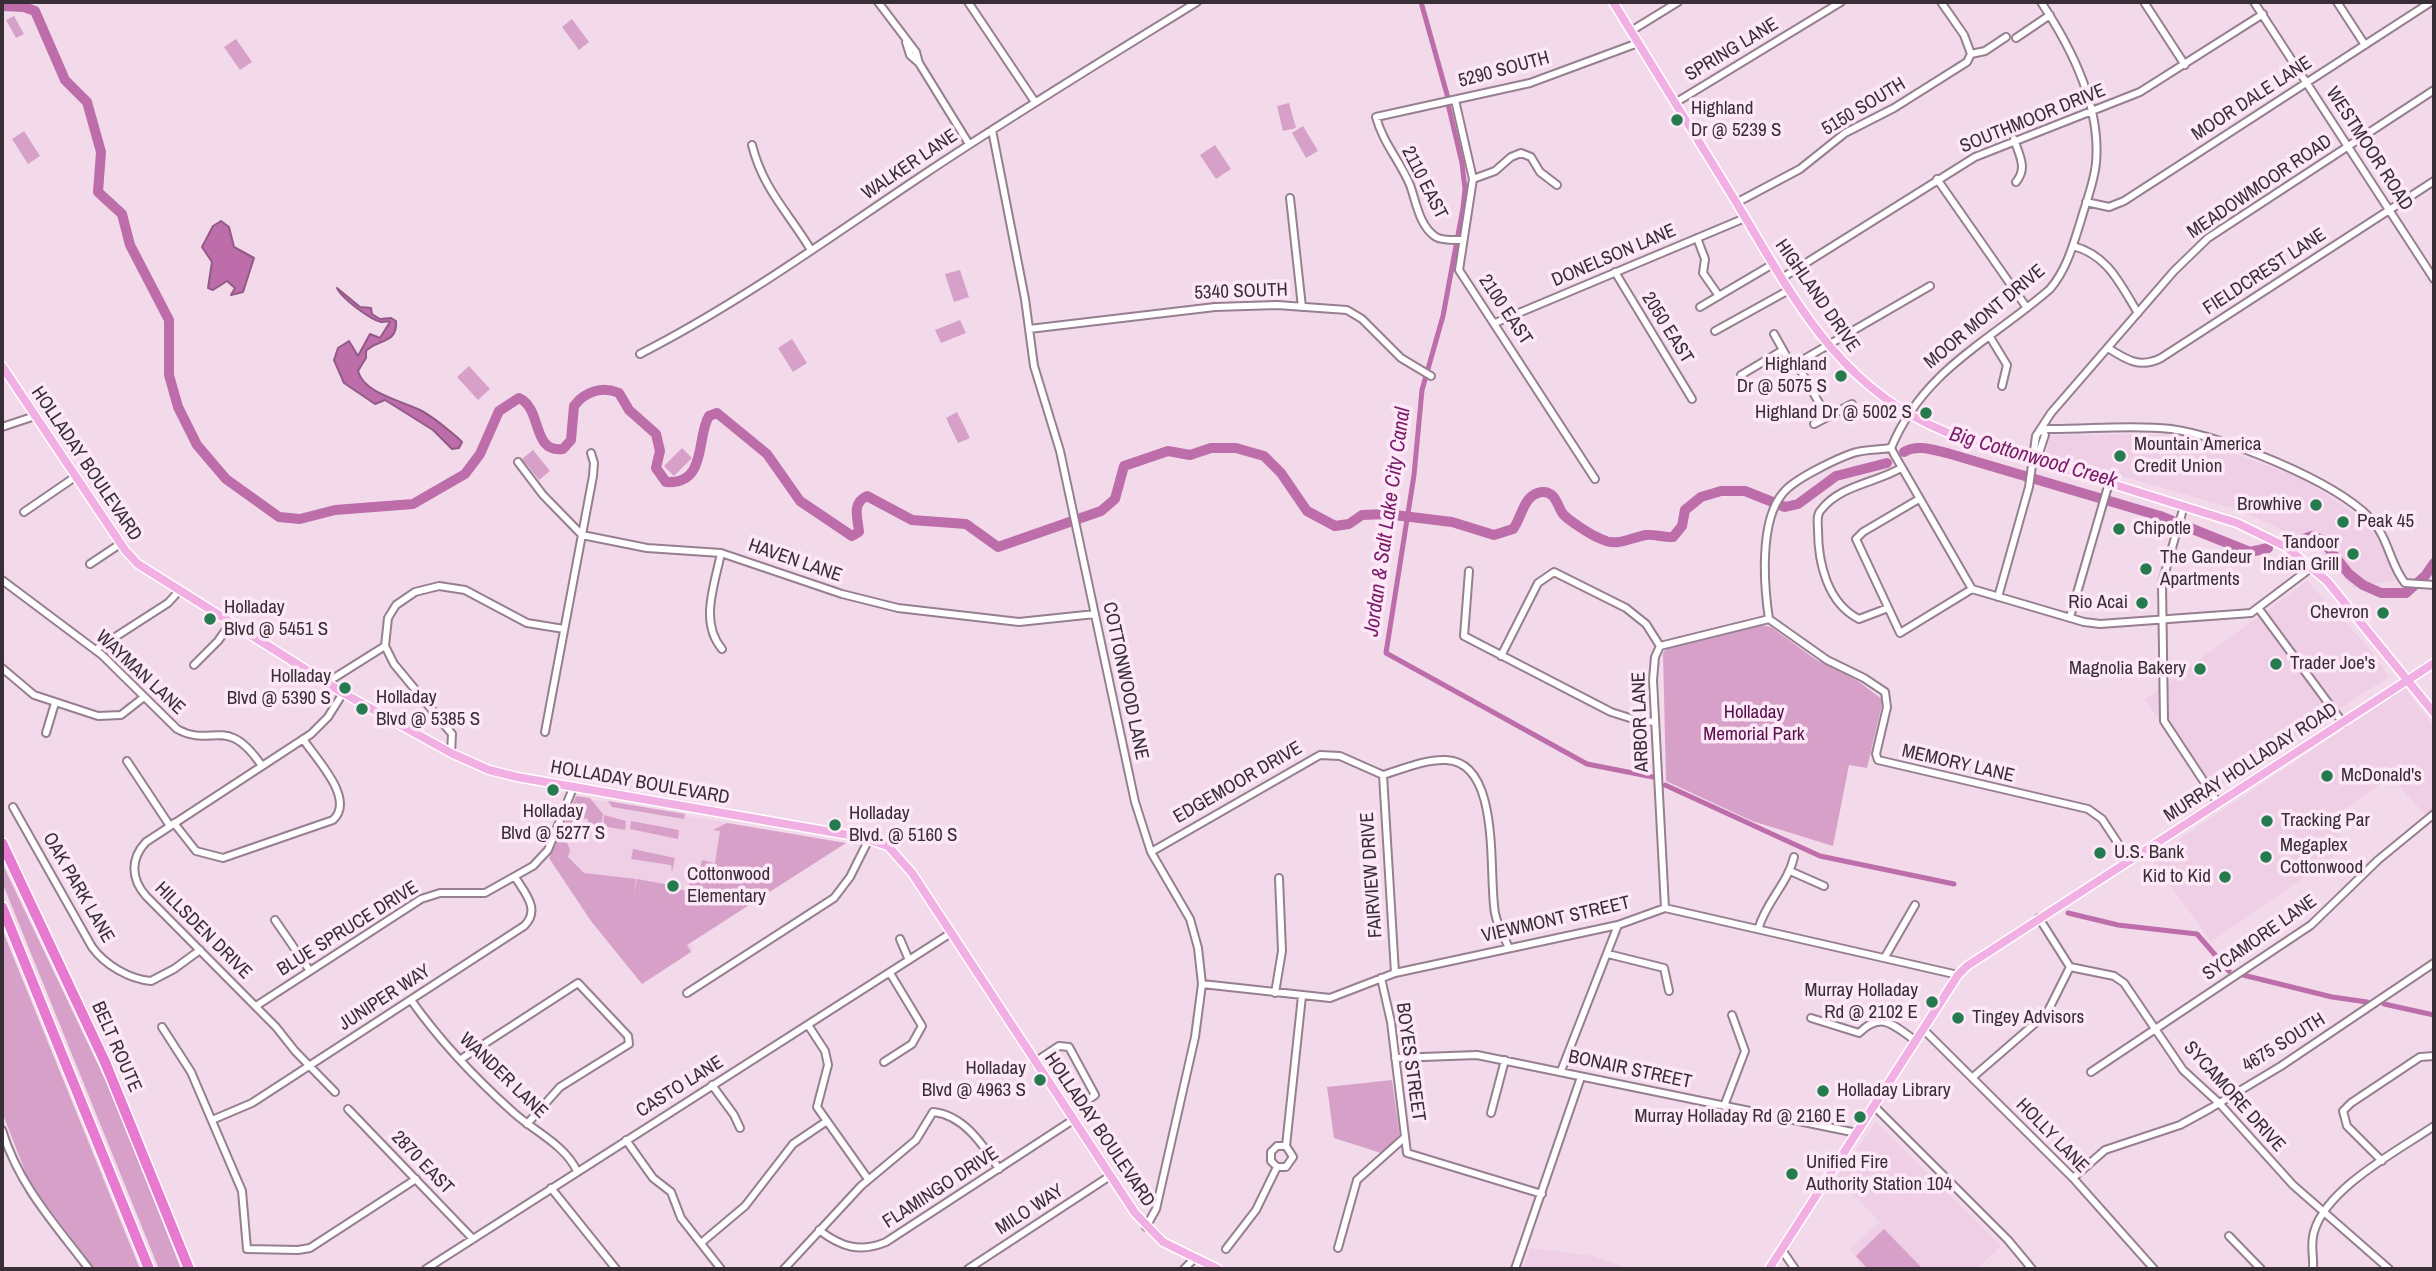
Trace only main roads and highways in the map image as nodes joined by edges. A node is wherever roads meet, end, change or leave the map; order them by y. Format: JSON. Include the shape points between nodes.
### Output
{"nodes":[{"id":1,"x":1613,"y":2,"type":"edge"},
{"id":2,"x":2,"y":366,"type":"edge"},
{"id":3,"x":2434,"y":663,"type":"edge"},
{"id":4,"x":2409,"y":680,"type":"junction"},
{"id":5,"x":2434,"y":713,"type":"edge"},
{"id":6,"x":2,"y":843,"type":"edge"},
{"id":7,"x":2,"y":906,"type":"edge"},
{"id":8,"x":149,"y":1269,"type":"edge"},
{"id":9,"x":189,"y":1269,"type":"edge"},
{"id":10,"x":1218,"y":1269,"type":"edge"},
{"id":11,"x":1769,"y":1269,"type":"edge"}],
"edges":[{"from":1,"to":4,"type":"main road","name":"HIGHLAND DRIVE","via":[[1789,290],[1828,347],[1866,385],[1907,414],[1946,432],[2266,535],[2312,567],[2347,601]]},
{"from":2,"to":10,"type":"main road","name":"HOLLADAY BOULEVARD","via":[[120,544],[138,564],[326,684],[451,753],[495,772],[884,844],[901,858],[1146,1228],[1163,1242]]},
{"from":3,"to":4,"type":"main road","name":"MURRAY HOLLADAY ROAD"},
{"from":4,"to":5,"type":"main road","name":"HIGHLAND DRIVE"},
{"from":4,"to":11,"type":"main road","name":"MURRAY HOLLADAY ROAD","via":[[1973,961],[1958,975]]},
{"from":6,"to":9,"type":"highway","name":"BELT ROUTE","via":[[105,1062]]},
{"from":7,"to":8,"type":"highway"}]}
